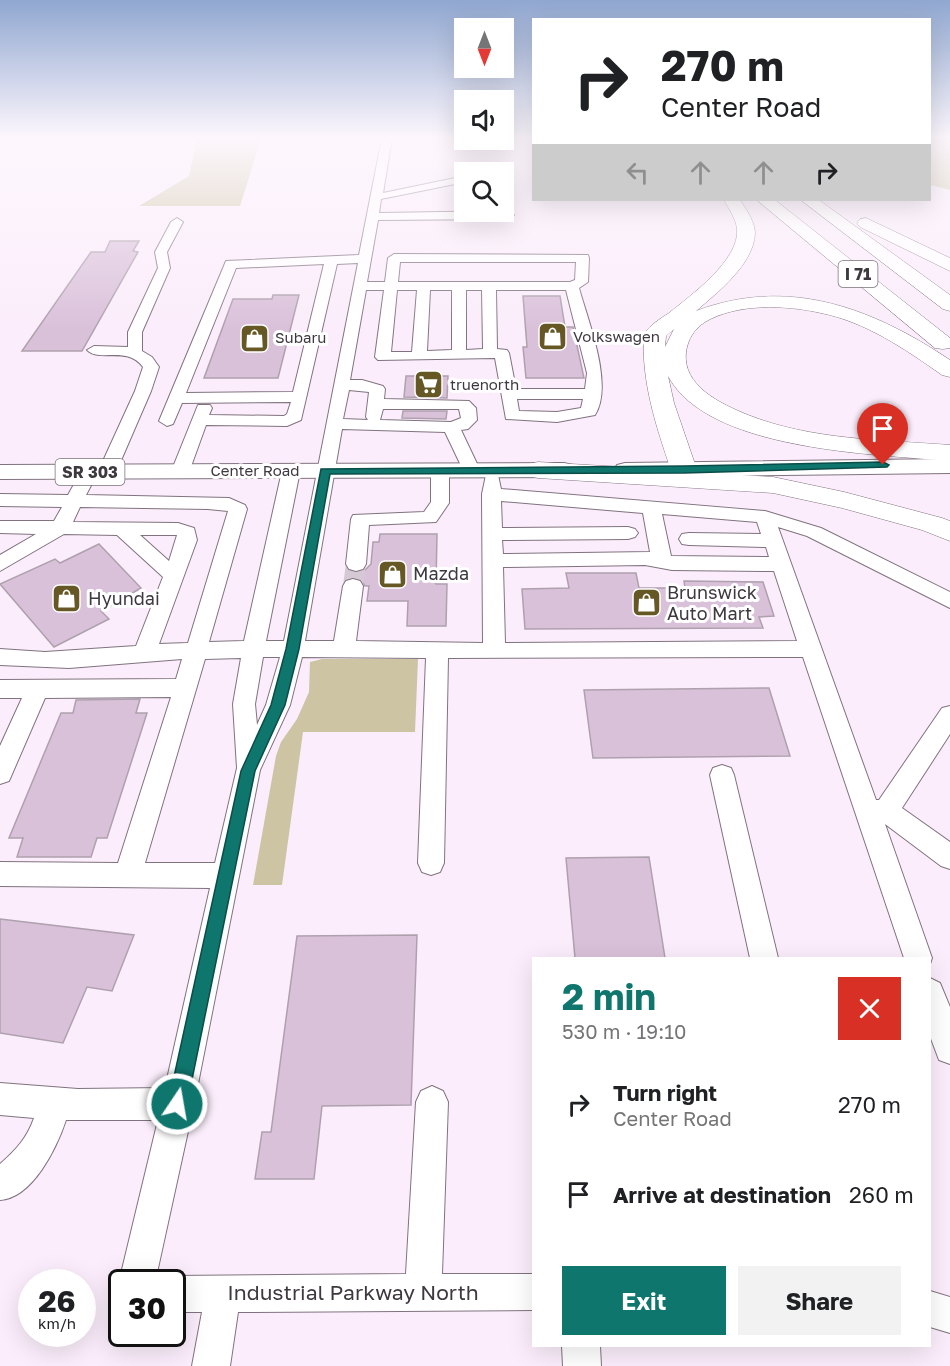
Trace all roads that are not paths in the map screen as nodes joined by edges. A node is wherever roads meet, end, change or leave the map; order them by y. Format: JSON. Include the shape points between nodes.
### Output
{"nodes":[{"id":1,"x":374,"y":202,"type":"edge"},
{"id":2,"x":733,"y":202,"type":"edge"},
{"id":3,"x":767,"y":202,"type":"edge"},
{"id":4,"x":811,"y":202,"type":"edge"},
{"id":5,"x":828,"y":202,"type":"edge"},
{"id":6,"x":454,"y":216,"type":"edge"},
{"id":7,"x":371,"y":217,"type":"junction"},
{"id":8,"x":177,"y":222,"type":"dead end"},
{"id":9,"x":363,"y":259,"type":"junction"},
{"id":10,"x":331,"y":262,"type":"junction"},
{"id":11,"x":950,"y":265,"type":"edge"},
{"id":12,"x":359,"y":286,"type":"junction"},
{"id":13,"x":391,"y":286,"type":"junction"},
{"id":14,"x":424,"y":286,"type":"junction"},
{"id":15,"x":459,"y":286,"type":"junction"},
{"id":16,"x":489,"y":286,"type":"junction"},
{"id":17,"x":572,"y":286,"type":"junction"},
{"id":18,"x":950,"y":305,"type":"edge"},
{"id":19,"x":330,"y":342,"type":"junction"},
{"id":20,"x":950,"y":349,"type":"edge"},
{"id":21,"x":94,"y":350,"type":"dead end"},
{"id":22,"x":135,"y":352,"type":"junction"},
{"id":23,"x":490,"y":353,"type":"junction"},
{"id":24,"x":459,"y":354,"type":"junction"},
{"id":25,"x":419,"y":356,"type":"junction"},
{"id":26,"x":383,"y":357,"type":"junction"},
{"id":27,"x":345,"y":360,"type":"junction"},
{"id":28,"x":950,"y":370,"type":"edge"},
{"id":29,"x":341,"y":385,"type":"junction"},
{"id":30,"x":508,"y":394,"type":"junction"},
{"id":31,"x":592,"y":394,"type":"junction"},
{"id":32,"x":300,"y":397,"type":"junction"},
{"id":33,"x":176,"y":398,"type":"junction"},
{"id":34,"x":208,"y":398,"type":"junction"},
{"id":35,"x":376,"y":404,"type":"junction"},
{"id":36,"x":199,"y":420,"type":"junction"},
{"id":37,"x":167,"y":421,"type":"dead end"},
{"id":38,"x":334,"y":424,"type":"junction"},
{"id":39,"x":372,"y":425,"type":"junction"},
{"id":40,"x":451,"y":427,"type":"junction"},
{"id":41,"x":950,"y":456,"type":"edge"},
{"id":42,"x":905,"y":465,"type":"junction"},
{"id":43,"x":950,"y":466,"type":"edge"},
{"id":44,"x":440,"y":470,"type":"junction"},
{"id":45,"x":481,"y":470,"type":"junction"},
{"id":46,"x":538,"y":470,"type":"junction"},
{"id":47,"x":684,"y":470,"type":"junction"},
{"id":48,"x":291,"y":471,"type":"junction"},
{"id":49,"x":325,"y":471,"type":"junction"},
{"id":50,"x":0,"y":472,"type":"edge"},
{"id":51,"x":98,"y":472,"type":"junction"},
{"id":52,"x":180,"y":472,"type":"junction"},
{"id":53,"x":491,"y":494,"type":"junction"},
{"id":54,"x":0,"y":500,"type":"edge"},
{"id":55,"x":74,"y":500,"type":"junction"},
{"id":56,"x":651,"y":507,"type":"junction"},
{"id":57,"x":765,"y":517,"type":"junction"},
{"id":58,"x":0,"y":526,"type":"edge"},
{"id":59,"x":61,"y":526,"type":"junction"},
{"id":60,"x":121,"y":528,"type":"junction"},
{"id":61,"x":950,"y":532,"type":"edge"},
{"id":62,"x":628,"y":533,"type":"dead end"},
{"id":63,"x":491,"y":534,"type":"junction"},
{"id":64,"x":689,"y":539,"type":"dead end"},
{"id":65,"x":773,"y":541,"type":"junction"},
{"id":66,"x":492,"y":561,"type":"junction"},
{"id":67,"x":662,"y":561,"type":"junction"},
{"id":68,"x":0,"y":564,"type":"edge"},
{"id":69,"x":356,"y":564,"type":"tunnel mouth"},
{"id":70,"x":781,"y":564,"type":"junction"},
{"id":71,"x":174,"y":576,"type":"junction"},
{"id":72,"x":353,"y":586,"type":"tunnel mouth"},
{"id":73,"x":950,"y":601,"type":"edge"},
{"id":74,"x":0,"y":637,"type":"edge"},
{"id":75,"x":253,"y":649,"type":"junction"},
{"id":76,"x":292,"y":649,"type":"junction"},
{"id":77,"x":344,"y":649,"type":"junction"},
{"id":78,"x":810,"y":649,"type":"junction"},
{"id":79,"x":198,"y":650,"type":"junction"},
{"id":80,"x":437,"y":650,"type":"junction"},
{"id":81,"x":494,"y":651,"type":"junction"},
{"id":82,"x":145,"y":652,"type":"junction"},
{"id":83,"x":9,"y":658,"type":"edge"},
{"id":84,"x":185,"y":688,"type":"junction"},
{"id":85,"x":0,"y":689,"type":"edge"},
{"id":86,"x":37,"y":689,"type":"junction"},
{"id":87,"x":950,"y":715,"type":"edge"},
{"id":88,"x":248,"y":771,"type":"junction"},
{"id":89,"x":0,"y":774,"type":"edge"},
{"id":90,"x":722,"y":775,"type":"dead end"},
{"id":91,"x":876,"y":811,"type":"junction"},
{"id":92,"x":950,"y":857,"type":"edge"},
{"id":93,"x":431,"y":862,"type":"dead end"},
{"id":94,"x":0,"y":874,"type":"edge"},
{"id":95,"x":128,"y":875,"type":"junction"},
{"id":96,"x":226,"y":876,"type":"junction"},
{"id":97,"x":764,"y":957,"type":"edge"},
{"id":98,"x":918,"y":957,"type":"edge"},
{"id":99,"x":931,"y":996,"type":"edge"},
{"id":100,"x":950,"y":1049,"type":"edge"},
{"id":101,"x":0,"y":1099,"type":"edge"},
{"id":102,"x":432,"y":1102,"type":"dead end"},
{"id":103,"x":55,"y":1103,"type":"junction"},
{"id":104,"x":177,"y":1104,"type":"junction"},
{"id":105,"x":0,"y":1183,"type":"edge"},
{"id":106,"x":140,"y":1269,"type":"edge"},
{"id":107,"x":532,"y":1292,"type":"edge"},
{"id":108,"x":423,"y":1293,"type":"junction"},
{"id":109,"x":186,"y":1294,"type":"edge"},
{"id":110,"x":223,"y":1294,"type":"junction"},
{"id":111,"x":931,"y":1309,"type":"edge"},
{"id":112,"x":950,"y":1315,"type":"edge"},
{"id":113,"x":581,"y":1347,"type":"edge"},
{"id":114,"x":211,"y":1366,"type":"edge"},
{"id":115,"x":582,"y":1366,"type":"edge"}],
"edges":[{"from":1,"to":7,"type":"street"},
{"from":2,"to":47,"type":"highway","via":[[746,234],[739,255],[725,275],[655,334],[652,356],[656,381]]},
{"from":3,"to":20,"type":"highway","number":"I 71"},
{"from":4,"to":18,"type":"highway","number":"I 71"},
{"from":5,"to":11,"type":"highway"},
{"from":6,"to":7,"type":"street"},
{"from":7,"to":9,"type":"street"},
{"from":8,"to":22,"type":"street","via":[[161,252],[164,268],[135,333]]},
{"from":9,"to":10,"type":"street"},
{"from":9,"to":12,"type":"street"},
{"from":10,"to":19,"type":"street"},
{"from":10,"to":33,"type":"street","via":[[231,264]]},
{"from":12,"to":13,"type":"street"},
{"from":12,"to":19,"type":"street"},
{"from":13,"to":14,"type":"street"},
{"from":13,"to":17,"type":"street","via":[[394,258],[583,258],[581,282]]},
{"from":13,"to":26,"type":"street"},
{"from":14,"to":15,"type":"street"},
{"from":14,"to":25,"type":"street"},
{"from":15,"to":16,"type":"street"},
{"from":15,"to":24,"type":"street"},
{"from":16,"to":17,"type":"street"},
{"from":16,"to":23,"type":"street"},
{"from":17,"to":31,"type":"street","via":[[595,373]]},
{"from":19,"to":27,"type":"street"},
{"from":19,"to":32,"type":"street"},
{"from":21,"to":22,"type":"street"},
{"from":22,"to":51,"type":"street","via":[[148,360],[151,371]]},
{"from":23,"to":24,"type":"street"},
{"from":23,"to":30,"type":"street","via":[[502,353]]},
{"from":24,"to":25,"type":"street"},
{"from":25,"to":26,"type":"street"},
{"from":26,"to":27,"type":"street"},
{"from":27,"to":29,"type":"street"},
{"from":28,"to":41,"type":"highway","via":[[881,326],[849,313],[770,302],[727,308],[696,319],[679,335],[673,356],[683,383],[714,408],[768,430]]},
{"from":29,"to":35,"type":"street","via":[[377,389]]},
{"from":29,"to":38,"type":"street"},
{"from":30,"to":31,"type":"street"},
{"from":30,"to":31,"type":"street","via":[[512,416],[557,417],[589,412]]},
{"from":32,"to":34,"type":"street"},
{"from":32,"to":36,"type":"street","via":[[295,417],[287,421]]},
{"from":33,"to":34,"type":"street"},
{"from":33,"to":37,"type":"street"},
{"from":34,"to":36,"type":"street"},
{"from":35,"to":39,"type":"street"},
{"from":35,"to":40,"type":"street","via":[[463,404],[468,408],[469,420]]},
{"from":36,"to":52,"type":"street"},
{"from":38,"to":39,"type":"street"},
{"from":38,"to":49,"type":"street"},
{"from":39,"to":40,"type":"street"},
{"from":40,"to":45,"type":"street"},
{"from":41,"to":42,"type":"main road","name":"Center Road","number":"SR 303"},
{"from":42,"to":43,"type":"main road","name":"Center Road","number":"SR 303"},
{"from":42,"to":47,"type":"main road","name":"Center Road","number":"SR 303"},
{"from":44,"to":45,"type":"main road","name":"Center Road","number":"SR 303"},
{"from":44,"to":49,"type":"main road","name":"Center Road","number":"SR 303"},
{"from":44,"to":69,"type":"street","via":[[440,503],[429,518],[360,519]]},
{"from":45,"to":46,"type":"main road","name":"Center Road","number":"SR 303"},
{"from":45,"to":53,"type":"street"},
{"from":46,"to":47,"type":"main road","name":"Center Road","number":"SR 303"},
{"from":46,"to":61,"type":"highway","via":[[773,485],[844,500]]},
{"from":48,"to":49,"type":"main road","name":"Center Road","number":"SR 303"},
{"from":48,"to":52,"type":"main road","name":"Center Road","number":"SR 303"},
{"from":48,"to":75,"type":"street"},
{"from":49,"to":76,"type":"street"},
{"from":50,"to":51,"type":"main road","name":"Center Road","number":"SR 303"},
{"from":51,"to":52,"type":"main road","name":"Center Road","number":"SR 303"},
{"from":51,"to":55,"type":"street"},
{"from":53,"to":56,"type":"street"},
{"from":53,"to":63,"type":"street"},
{"from":54,"to":55,"type":"street"},
{"from":55,"to":59,"type":"street"},
{"from":55,"to":79,"type":"street","via":[[229,504],[238,509]]},
{"from":56,"to":57,"type":"street"},
{"from":56,"to":67,"type":"street"},
{"from":57,"to":65,"type":"street"},
{"from":57,"to":73,"type":"street","via":[[814,532]]},
{"from":58,"to":59,"type":"street"},
{"from":59,"to":60,"type":"street"},
{"from":59,"to":68,"type":"street"},
{"from":60,"to":71,"type":"street"},
{"from":60,"to":71,"type":"street","via":[[187,532],[188,540]]},
{"from":62,"to":63,"type":"street"},
{"from":63,"to":66,"type":"street"},
{"from":64,"to":65,"type":"street"},
{"from":65,"to":70,"type":"street"},
{"from":66,"to":67,"type":"street"},
{"from":66,"to":81,"type":"street"},
{"from":67,"to":70,"type":"street"},
{"from":70,"to":78,"type":"street"},
{"from":71,"to":82,"type":"street"},
{"from":72,"to":77,"type":"street"},
{"from":74,"to":83,"type":"street"},
{"from":75,"to":76,"type":"street"},
{"from":75,"to":79,"type":"street"},
{"from":75,"to":88,"type":"street","via":[[244,704]]},
{"from":76,"to":77,"type":"street"},
{"from":76,"to":88,"type":"street","via":[[278,705]]},
{"from":77,"to":80,"type":"street"},
{"from":78,"to":81,"type":"street"},
{"from":78,"to":91,"type":"street"},
{"from":79,"to":82,"type":"street"},
{"from":79,"to":84,"type":"street"},
{"from":80,"to":81,"type":"street"},
{"from":80,"to":93,"type":"street"},
{"from":82,"to":83,"type":"street","via":[[35,661]]},
{"from":84,"to":86,"type":"street"},
{"from":84,"to":95,"type":"street"},
{"from":85,"to":86,"type":"street"},
{"from":86,"to":89,"type":"street"},
{"from":87,"to":91,"type":"street"},
{"from":88,"to":96,"type":"street"},
{"from":90,"to":97,"type":"street"},
{"from":91,"to":92,"type":"street"},
{"from":91,"to":98,"type":"street"},
{"from":94,"to":95,"type":"street"},
{"from":95,"to":96,"type":"street"},
{"from":96,"to":104,"type":"street"},
{"from":99,"to":100,"type":"street"},
{"from":101,"to":103,"type":"street"},
{"from":102,"to":108,"type":"street"},
{"from":103,"to":104,"type":"street"},
{"from":103,"to":105,"type":"street","via":[[42,1142],[29,1160]]},
{"from":104,"to":106,"type":"street"},
{"from":107,"to":108,"type":"street","name":"Industrial Parkway North"},
{"from":108,"to":110,"type":"street","name":"Industrial Parkway North"},
{"from":109,"to":110,"type":"street","name":"Industrial Parkway North"},
{"from":110,"to":114,"type":"street"},
{"from":111,"to":112,"type":"street"},
{"from":113,"to":115,"type":"street"}]}
